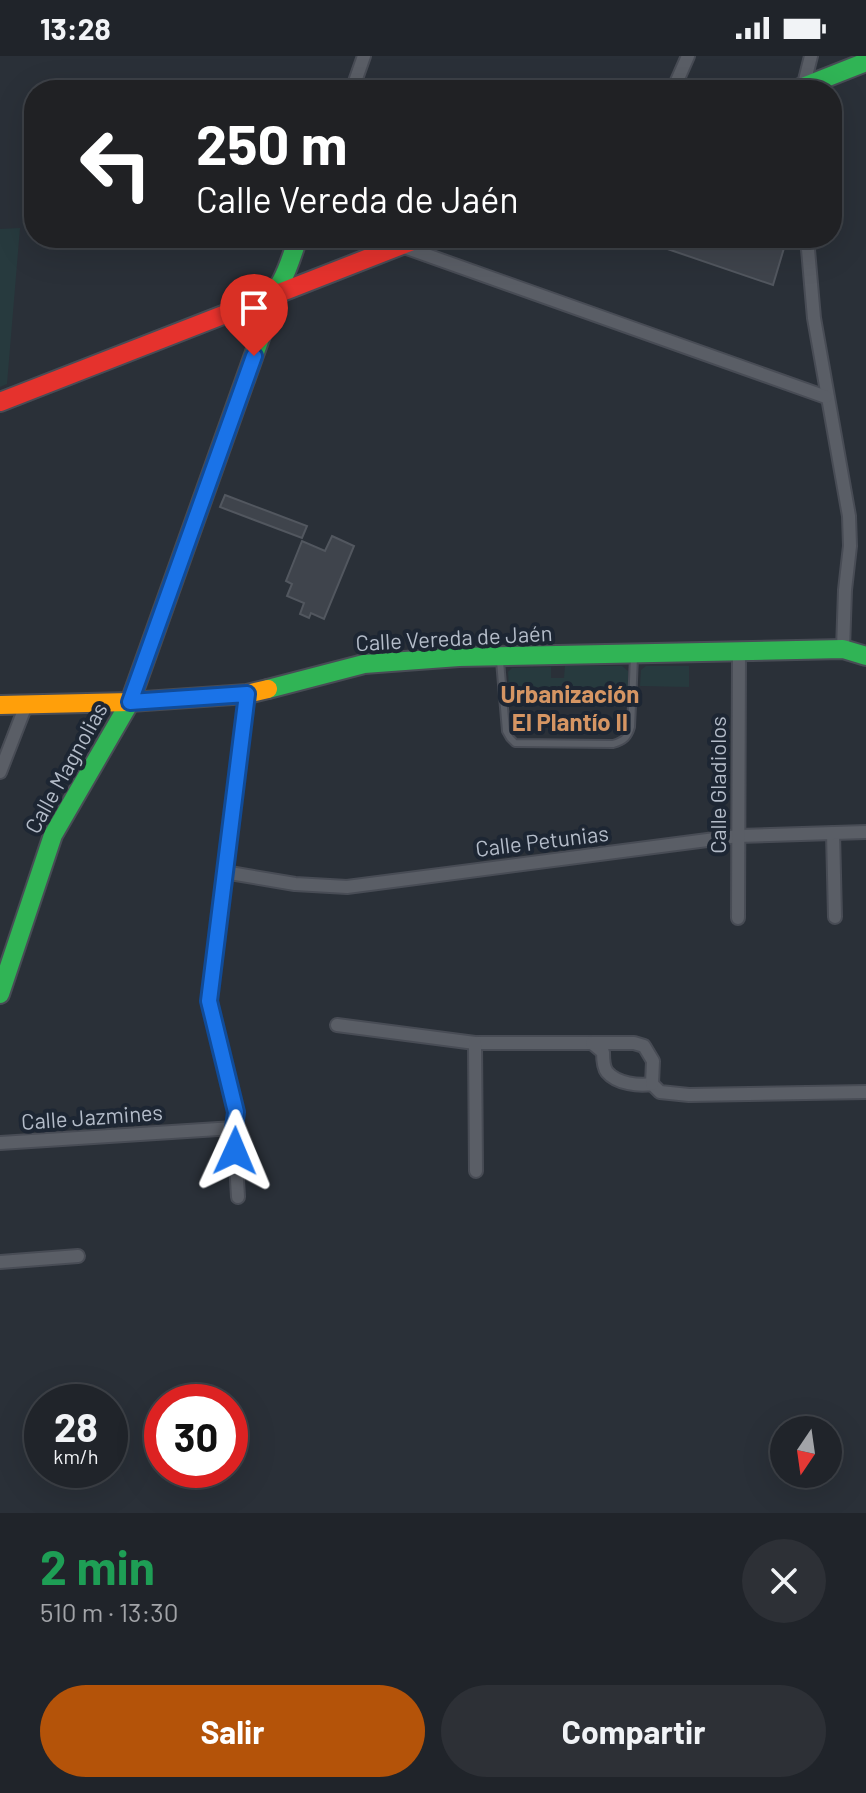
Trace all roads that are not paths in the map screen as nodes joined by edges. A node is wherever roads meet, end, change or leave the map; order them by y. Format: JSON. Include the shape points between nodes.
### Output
{"nodes":[{"id":1,"x":364,"y":56,"type":"edge"},
{"id":2,"x":688,"y":56,"type":"edge"},
{"id":3,"x":811,"y":56,"type":"edge"},
{"id":4,"x":866,"y":62,"type":"edge"},
{"id":5,"x":356,"y":80,"type":"edge"},
{"id":6,"x":677,"y":80,"type":"edge"},
{"id":7,"x":803,"y":80,"type":"edge"},
{"id":8,"x":822,"y":80,"type":"edge"},
{"id":9,"x":294,"y":248,"type":"edge"},
{"id":10,"x":395,"y":248,"type":"edge"},
{"id":11,"x":406,"y":248,"type":"edge"},
{"id":12,"x":808,"y":248,"type":"edge"},
{"id":13,"x":267,"y":304,"type":"junction"},
{"id":14,"x":826,"y":397,"type":"junction"},
{"id":15,"x":0,"y":402,"type":"edge"},
{"id":16,"x":843,"y":649,"type":"junction"},
{"id":17,"x":739,"y":652,"type":"junction"},
{"id":18,"x":634,"y":654,"type":"junction"},
{"id":19,"x":866,"y":656,"type":"edge"},
{"id":20,"x":500,"y":657,"type":"junction"},
{"id":21,"x":247,"y":694,"type":"junction"},
{"id":22,"x":130,"y":702,"type":"junction"},
{"id":23,"x":0,"y":705,"type":"edge"},
{"id":24,"x":26,"y":705,"type":"junction"},
{"id":25,"x":0,"y":772,"type":"edge"},
{"id":26,"x":866,"y":832,"type":"edge"},
{"id":27,"x":833,"y":833,"type":"junction"},
{"id":28,"x":738,"y":836,"type":"junction"},
{"id":29,"x":224,"y":872,"type":"junction"},
{"id":30,"x":835,"y":917,"type":"dead end"},
{"id":31,"x":738,"y":918,"type":"dead end"},
{"id":32,"x":0,"y":994,"type":"edge"},
{"id":33,"x":337,"y":1025,"type":"dead end"},
{"id":34,"x":475,"y":1043,"type":"junction"},
{"id":35,"x":592,"y":1043,"type":"junction"},
{"id":36,"x":652,"y":1084,"type":"junction"},
{"id":37,"x":866,"y":1092,"type":"edge"},
{"id":38,"x":234,"y":1128,"type":"junction"},
{"id":39,"x":0,"y":1143,"type":"edge"},
{"id":40,"x":476,"y":1171,"type":"dead end"},
{"id":41,"x":238,"y":1197,"type":"dead end"},
{"id":42,"x":78,"y":1256,"type":"dead end"},
{"id":43,"x":0,"y":1262,"type":"edge"}],
"edges":[{"from":1,"to":5,"type":"street"},
{"from":2,"to":6,"type":"street"},
{"from":3,"to":7,"type":"street"},
{"from":4,"to":8,"type":"main road"},
{"from":9,"to":13,"type":"main road","name":"Calle Magnolias"},
{"from":10,"to":13,"type":"main road"},
{"from":11,"to":14,"type":"street"},
{"from":12,"to":14,"type":"street"},
{"from":13,"to":15,"type":"main road","via":[[188,328]]},
{"from":13,"to":22,"type":"main road","name":"Calle Magnolias","via":[[264,327]]},
{"from":14,"to":16,"type":"street","via":[[849,516]]},
{"from":16,"to":17,"type":"main road","name":"Calle Vereda de Jaén"},
{"from":16,"to":19,"type":"main road","name":"Calle Vereda de Jaén"},
{"from":17,"to":18,"type":"main road","name":"Calle Vereda de Jaén"},
{"from":17,"to":28,"type":"street","name":"Calle Gladiolos"},
{"from":18,"to":20,"type":"main road","name":"Calle Vereda de Jaén"},
{"from":18,"to":20,"type":"lane","via":[[631,727],[623,742],[613,744],[515,743],[506,731]]},
{"from":20,"to":21,"type":"main road","name":"Calle Vereda de Jaén","via":[[364,664]]},
{"from":21,"to":22,"type":"main road","name":"Calle Vereda de Jaén"},
{"from":21,"to":29,"type":"street"},
{"from":22,"to":24,"type":"main road","name":"Calle Vereda de Jaén"},
{"from":22,"to":32,"type":"main road","name":"Calle Magnolias","via":[[53,835]]},
{"from":23,"to":24,"type":"main road","name":"Calle Vereda de Jaén"},
{"from":24,"to":25,"type":"street"},
{"from":26,"to":27,"type":"street","name":"Calle Petunias"},
{"from":27,"to":28,"type":"street","name":"Calle Petunias"},
{"from":27,"to":30,"type":"street"},
{"from":28,"to":29,"type":"street","name":"Calle Petunias","via":[[347,887]]},
{"from":28,"to":31,"type":"street","name":"Calle Gladiolos"},
{"from":29,"to":38,"type":"street","via":[[209,1001],[236,1112]]},
{"from":33,"to":34,"type":"street"},
{"from":34,"to":35,"type":"street"},
{"from":34,"to":40,"type":"street"},
{"from":35,"to":36,"type":"street","via":[[618,1080]]},
{"from":35,"to":36,"type":"street","via":[[644,1046],[653,1061]]},
{"from":36,"to":37,"type":"street","via":[[660,1092],[689,1095]]},
{"from":38,"to":39,"type":"street","name":"Calle Jazmines"},
{"from":38,"to":41,"type":"street"},
{"from":42,"to":43,"type":"street"}]}
